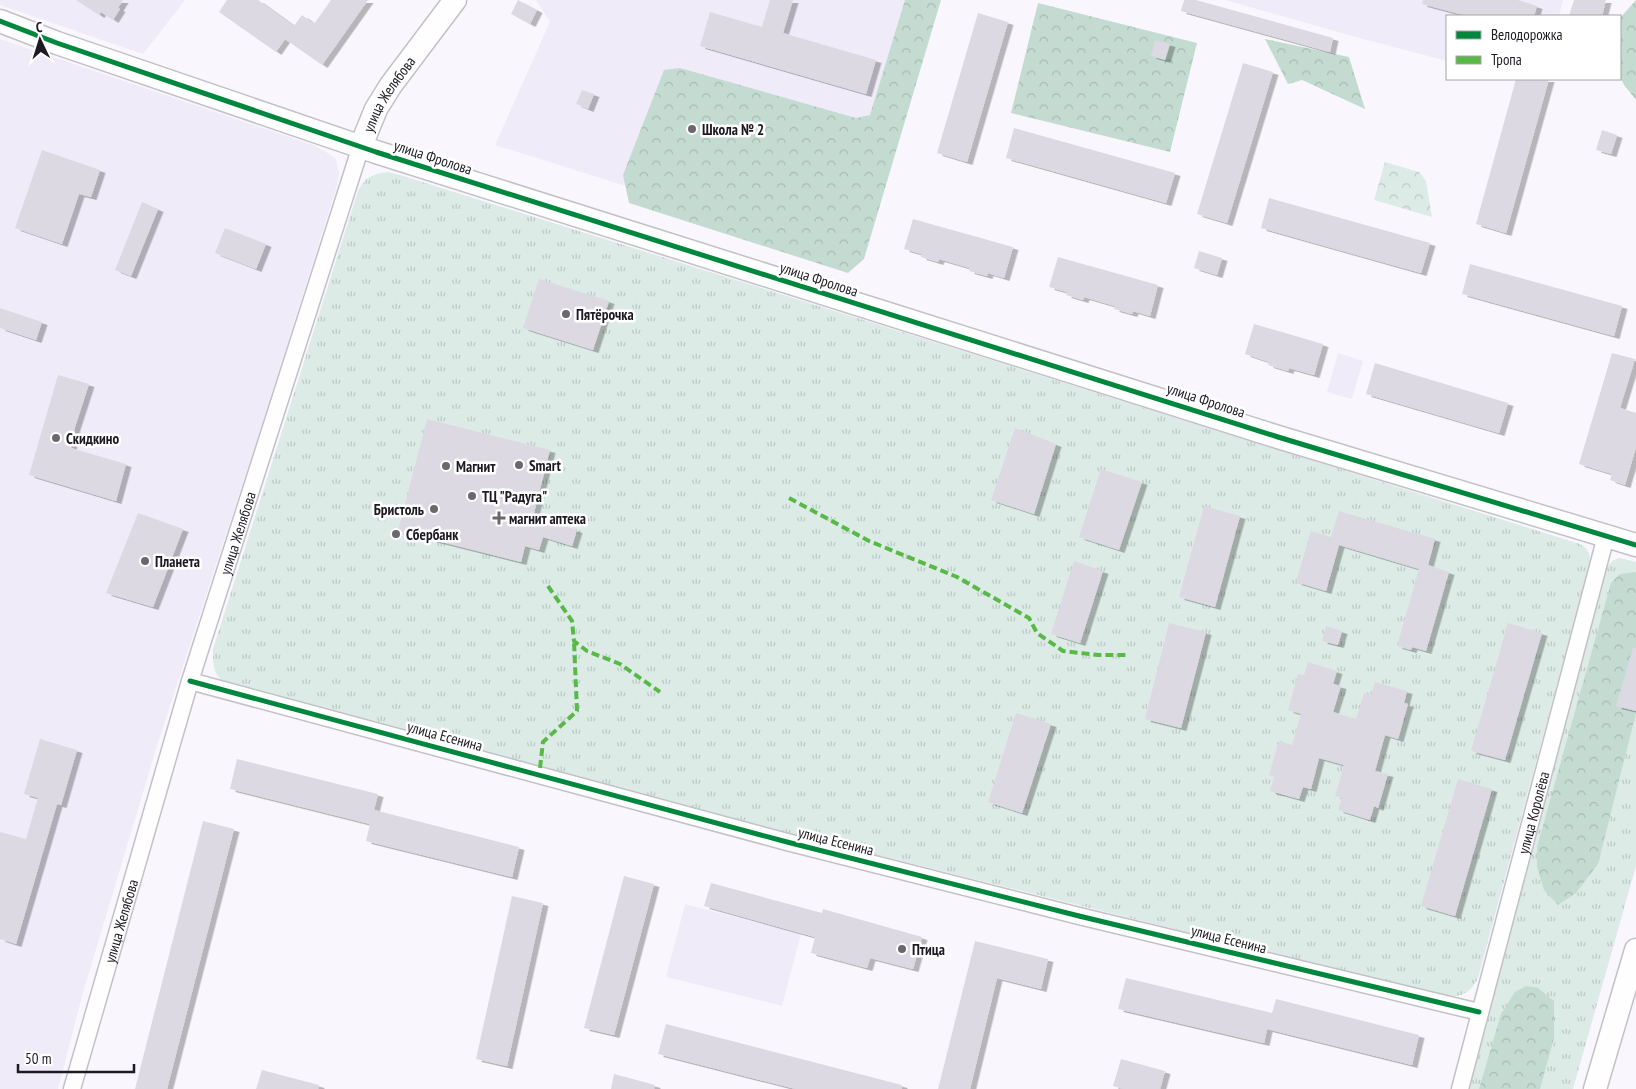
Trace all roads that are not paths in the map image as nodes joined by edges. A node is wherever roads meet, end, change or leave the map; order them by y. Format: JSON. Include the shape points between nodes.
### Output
{"nodes":[{"id":1,"x":455,"y":0,"type":"edge"},
{"id":2,"x":0,"y":22,"type":"edge"},
{"id":3,"x":361,"y":146,"type":"junction"},
{"id":4,"x":1606,"y":536,"type":"junction"},
{"id":5,"x":1636,"y":545,"type":"edge"},
{"id":6,"x":190,"y":681,"type":"junction"},
{"id":7,"x":1636,"y":950,"type":"edge"},
{"id":8,"x":1630,"y":989,"type":"edge"},
{"id":9,"x":1479,"y":1012,"type":"junction"},
{"id":10,"x":72,"y":1089,"type":"edge"},
{"id":11,"x":1460,"y":1089,"type":"edge"},
{"id":12,"x":1595,"y":1089,"type":"edge"}],
"edges":[{"from":1,"to":3,"type":"street","name":"улица Желябова","via":[[376,109]]},
{"from":2,"to":3,"type":"street","name":"улица Фролова"},
{"from":3,"to":4,"type":"street","name":"улица Фролова","via":[[1278,437]]},
{"from":3,"to":6,"type":"street","name":"улица Желябова"},
{"from":4,"to":5,"type":"street","name":"улица Фролова"},
{"from":4,"to":9,"type":"street","name":"улица Королёва"},
{"from":6,"to":9,"type":"street","name":"улица Есенина","via":[[787,842]]},
{"from":6,"to":10,"type":"street","name":"улица Желябова"},
{"from":7,"to":8,"type":"street"},
{"from":8,"to":12,"type":"street"},
{"from":9,"to":11,"type":"street","name":"улица Королёва"}]}
